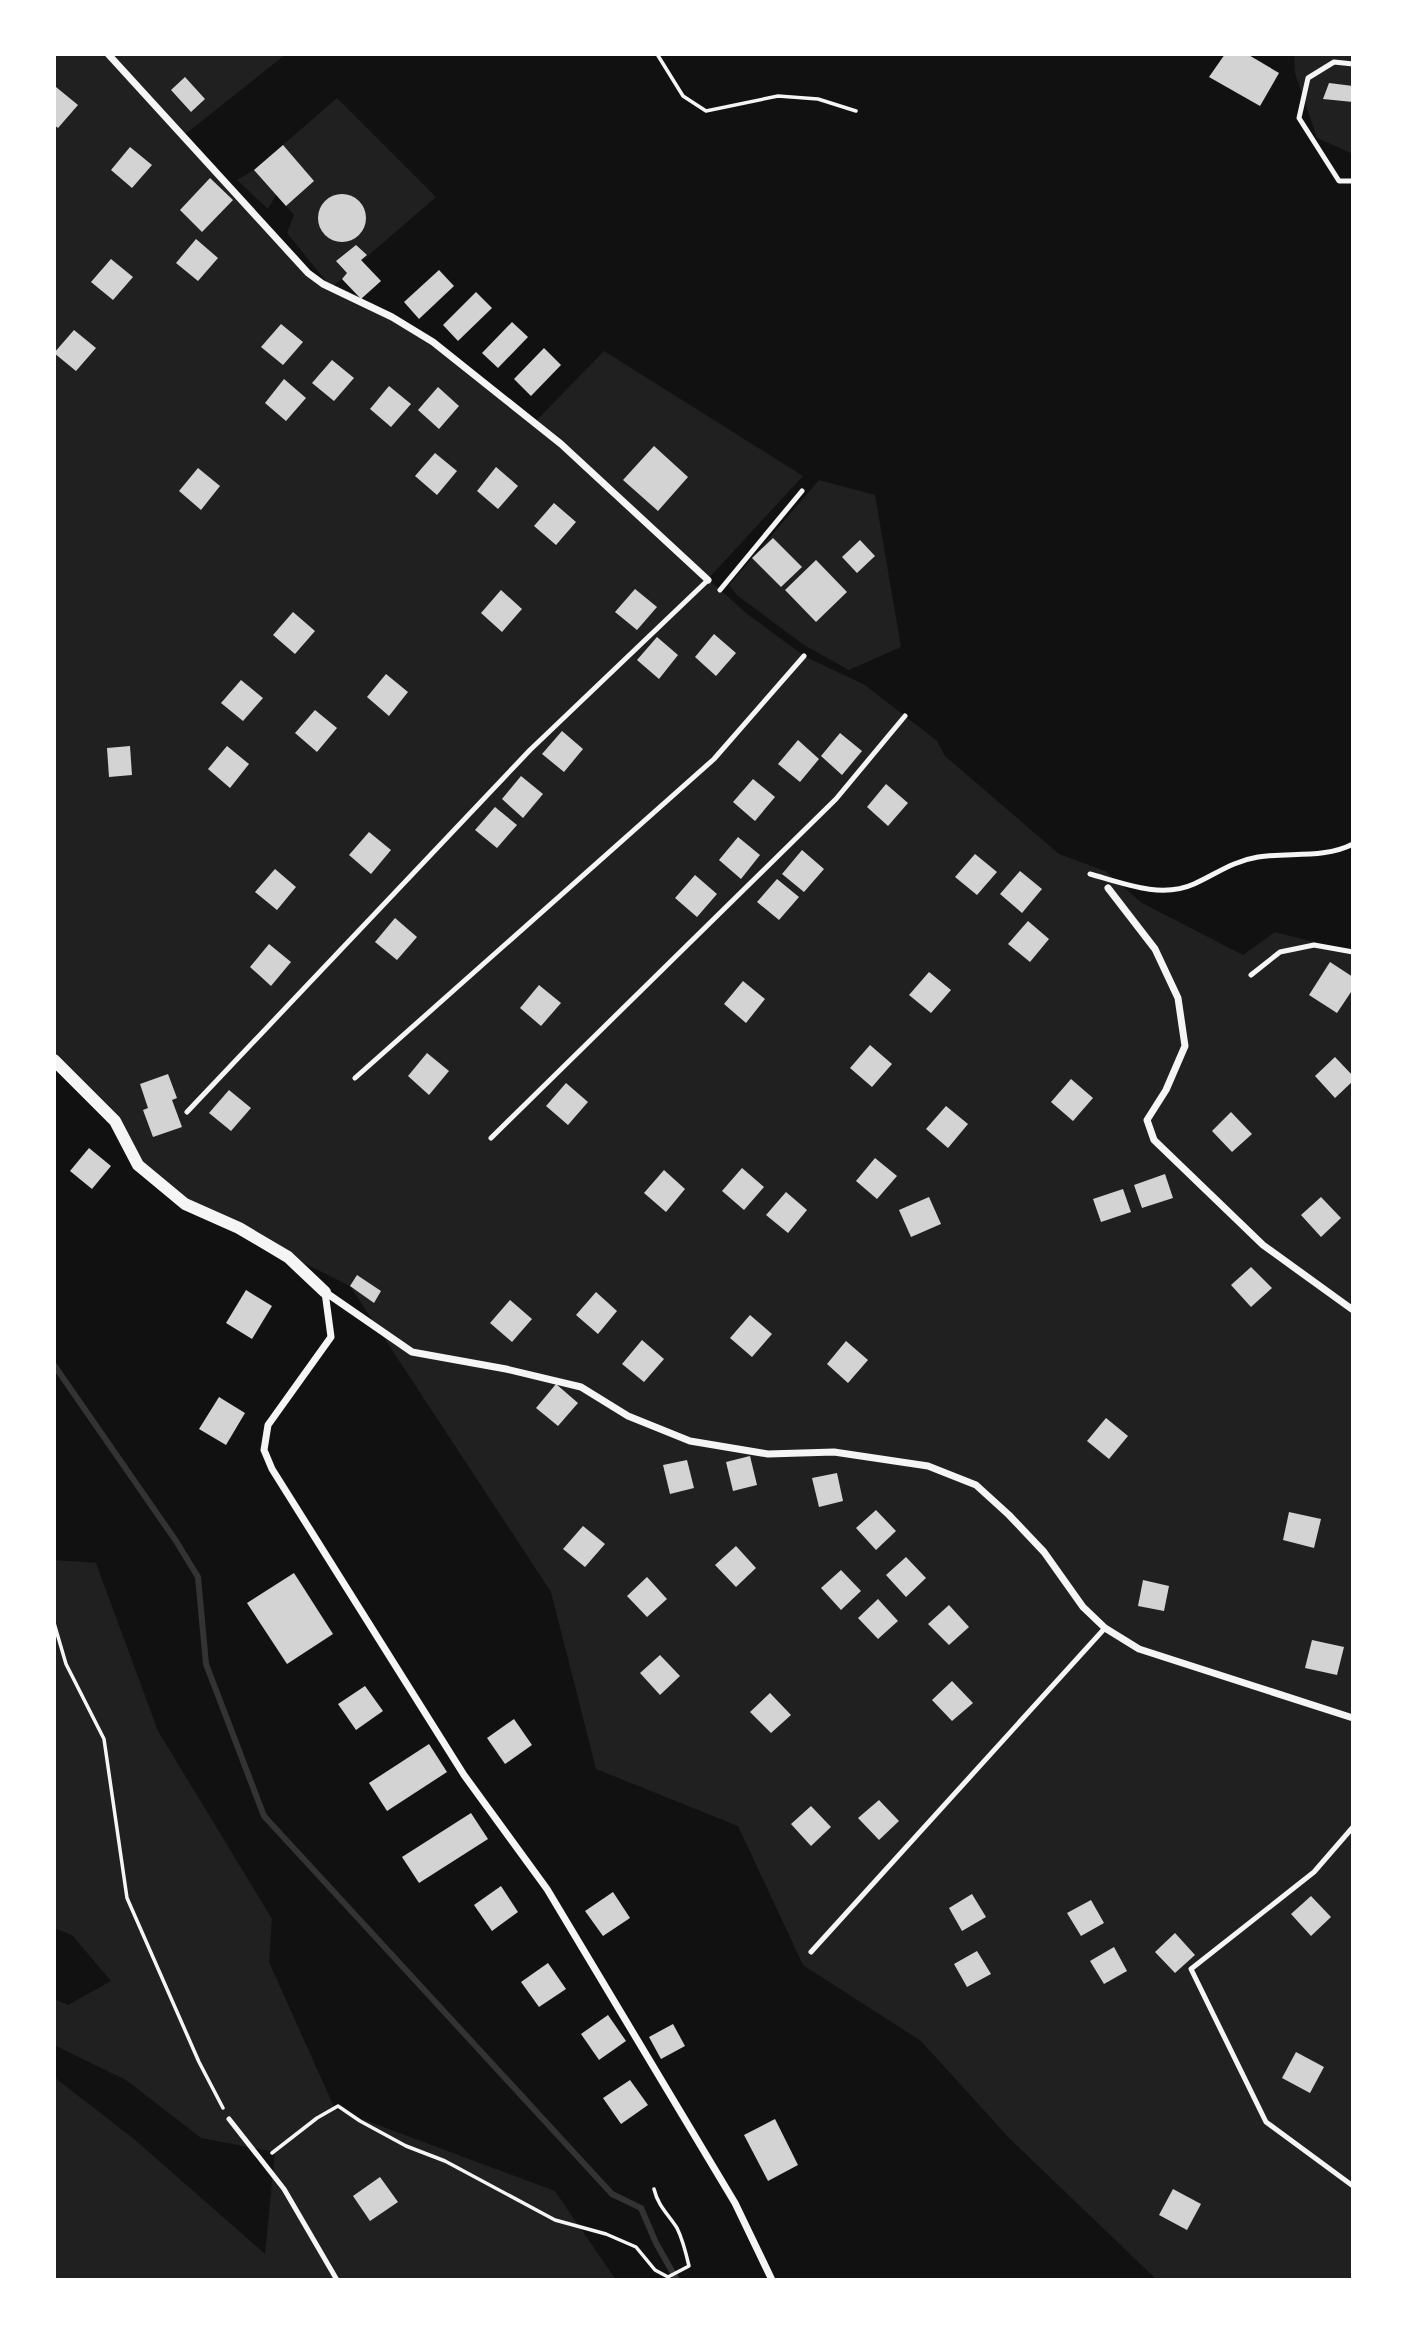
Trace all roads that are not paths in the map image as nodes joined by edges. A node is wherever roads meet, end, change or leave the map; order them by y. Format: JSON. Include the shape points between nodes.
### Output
{"nodes":[{"id":1,"x":108,"y":54,"type":"edge"},
{"id":2,"x":1353,"y":64,"type":"edge"},
{"id":3,"x":1353,"y":181,"type":"edge"},
{"id":4,"x":802,"y":491,"type":"dead end"},
{"id":5,"x":708,"y":580,"type":"joint"},
{"id":6,"x":720,"y":590,"type":"dead end"},
{"id":7,"x":804,"y":656,"type":"dead end"},
{"id":8,"x":905,"y":716,"type":"dead end"},
{"id":9,"x":1353,"y":844,"type":"edge"},
{"id":10,"x":1090,"y":874,"type":"dead end"},
{"id":11,"x":1108,"y":888,"type":"dead end"},
{"id":12,"x":1353,"y":952,"type":"edge"},
{"id":13,"x":1251,"y":975,"type":"dead end"},
{"id":14,"x":54,"y":1060,"type":"edge"},
{"id":15,"x":355,"y":1078,"type":"dead end"},
{"id":16,"x":187,"y":1112,"type":"dead end"},
{"id":17,"x":491,"y":1138,"type":"dead end"},
{"id":18,"x":325,"y":1292,"type":"junction"},
{"id":19,"x":1353,"y":1310,"type":"edge"},
{"id":20,"x":1105,"y":1628,"type":"junction"},
{"id":21,"x":1353,"y":1718,"type":"edge"},
{"id":22,"x":1353,"y":1827,"type":"edge"},
{"id":23,"x":811,"y":1952,"type":"dead end"},
{"id":24,"x":229,"y":2119,"type":"road end"},
{"id":25,"x":1353,"y":2186,"type":"edge"},
{"id":26,"x":337,"y":2280,"type":"edge"},
{"id":27,"x":772,"y":2280,"type":"edge"}],
"edges":[{"from":1,"to":5,"type":"street","via":[[308,273],[433,342],[561,444]]},
{"from":2,"to":3,"type":"lane","via":[[1334,62],[1308,78],[1299,118],[1339,181]]},
{"from":4,"to":6,"type":"lane"},
{"from":5,"to":16,"type":"lane","via":[[530,750]]},
{"from":7,"to":15,"type":"lane","via":[[714,759]]},
{"from":8,"to":17,"type":"lane","via":[[836,799]]},
{"from":9,"to":10,"type":"lane","via":[[1313,854],[1243,860],[1194,884],[1166,890]]},
{"from":11,"to":19,"type":"street","via":[[1155,949],[1178,998],[1185,1046],[1167,1090],[1147,1120],[1154,1140],[1263,1245]]},
{"from":12,"to":13,"type":"lane","via":[[1314,945],[1280,952]]},
{"from":14,"to":18,"type":"street","via":[[115,1121],[138,1165],[185,1204],[288,1257]]},
{"from":18,"to":20,"type":"street","via":[[412,1352],[581,1387],[628,1416],[690,1441],[768,1454],[834,1452],[928,1466],[976,1485],[1044,1552],[1083,1607]]},
{"from":18,"to":27,"type":"street","via":[[331,1337],[268,1425],[264,1450],[272,1469],[464,1775],[547,1889],[735,2203]]},
{"from":20,"to":21,"type":"street","via":[[1139,1648]]},
{"from":20,"to":23,"type":"lane"},
{"from":22,"to":25,"type":"lane","via":[[1314,1872],[1191,1969],[1266,2122]]},
{"from":24,"to":26,"type":"lane","via":[[284,2189]]}]}
